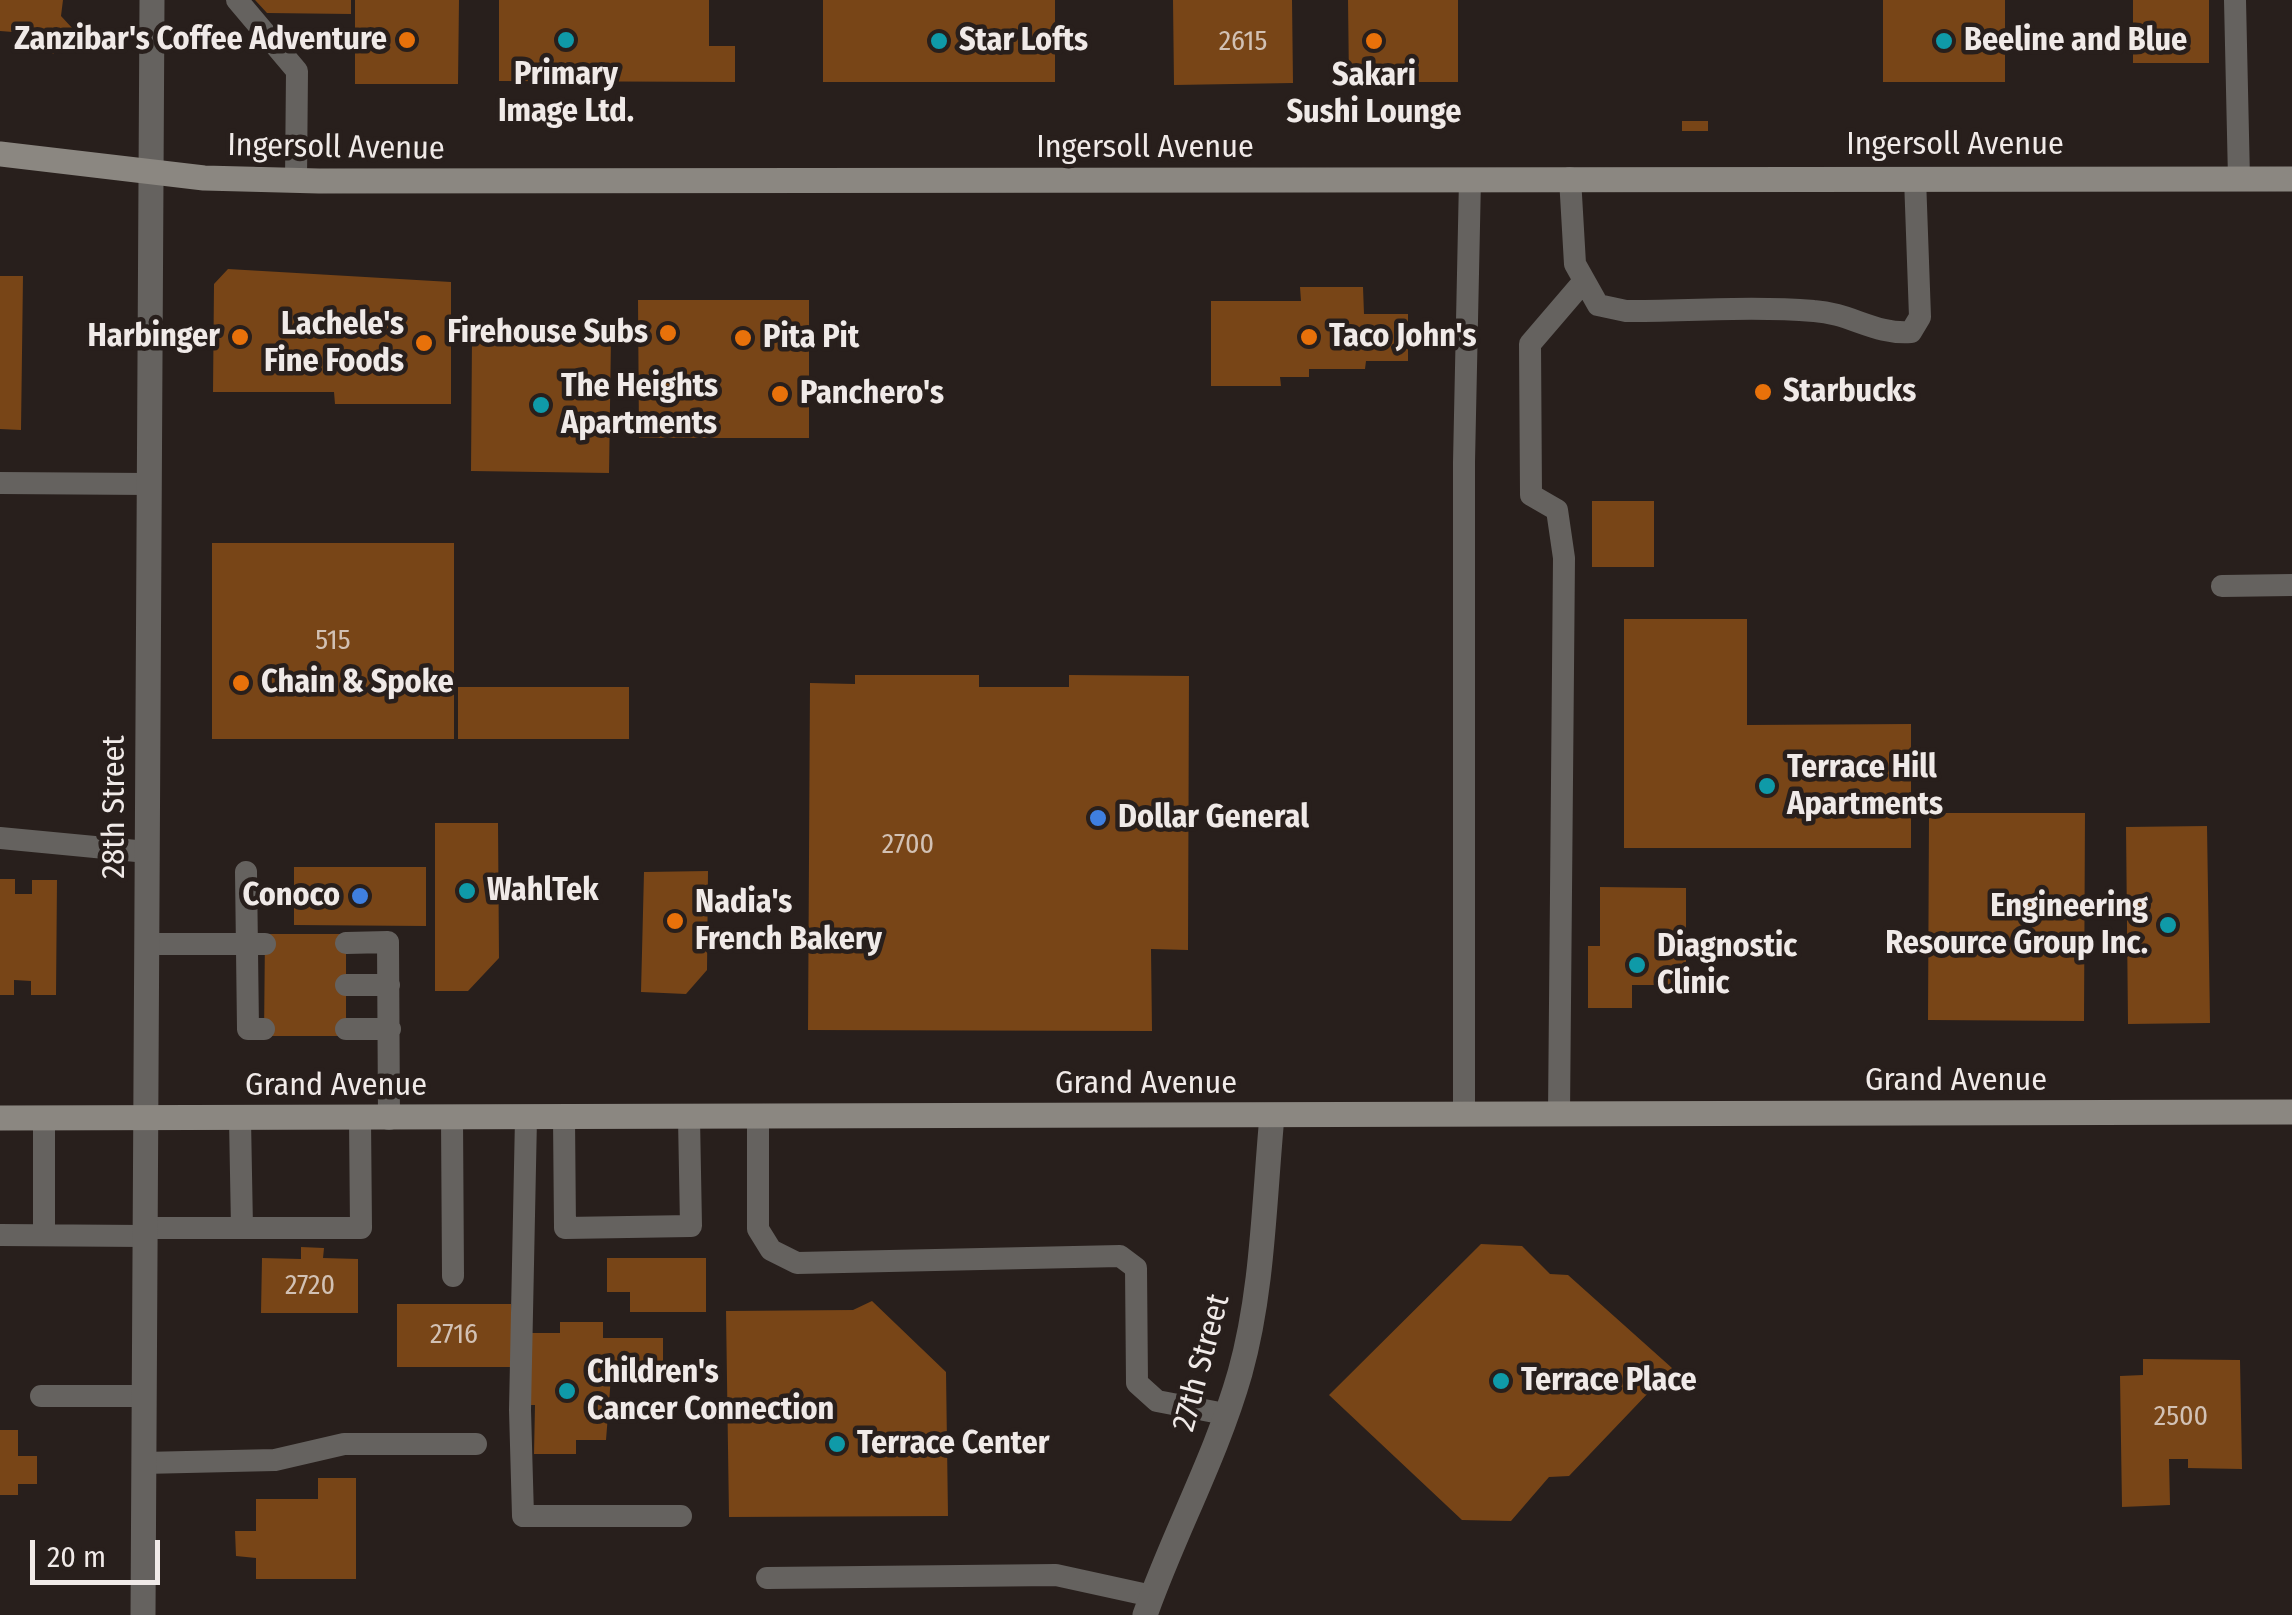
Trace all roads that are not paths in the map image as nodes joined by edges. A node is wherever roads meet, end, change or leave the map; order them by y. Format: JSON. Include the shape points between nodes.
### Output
{"nodes":[{"id":1,"x":152,"y":0,"type":"edge"},
{"id":2,"x":237,"y":0,"type":"edge"},
{"id":3,"x":2236,"y":0,"type":"edge"},
{"id":4,"x":0,"y":154,"type":"edge"},
{"id":5,"x":150,"y":172,"type":"junction"},
{"id":6,"x":1570,"y":178,"type":"junction"},
{"id":7,"x":1915,"y":178,"type":"junction"},
{"id":8,"x":1470,"y":179,"type":"junction"},
{"id":9,"x":2239,"y":179,"type":"junction"},
{"id":10,"x":2292,"y":179,"type":"edge"},
{"id":11,"x":296,"y":180,"type":"junction"},
{"id":12,"x":1584,"y":281,"type":"junction"},
{"id":13,"x":0,"y":484,"type":"edge"},
{"id":14,"x":150,"y":484,"type":"junction"},
{"id":15,"x":2292,"y":585,"type":"edge"},
{"id":16,"x":2222,"y":586,"type":"dead end"},
{"id":17,"x":0,"y":838,"type":"edge"},
{"id":18,"x":147,"y":852,"type":"junction"},
{"id":19,"x":246,"y":872,"type":"dead end"},
{"id":20,"x":346,"y":943,"type":"dead end"},
{"id":21,"x":147,"y":944,"type":"junction"},
{"id":22,"x":256,"y":944,"type":"junction"},
{"id":23,"x":346,"y":985,"type":"dead end"},
{"id":24,"x":389,"y":985,"type":"junction"},
{"id":25,"x":390,"y":1028,"type":"junction"},
{"id":26,"x":264,"y":1029,"type":"dead end"},
{"id":27,"x":346,"y":1029,"type":"dead end"},
{"id":28,"x":2292,"y":1112,"type":"edge"},
{"id":29,"x":1559,"y":1114,"type":"junction"},
{"id":30,"x":1464,"y":1115,"type":"junction"},
{"id":31,"x":1272,"y":1116,"type":"junction"},
{"id":32,"x":758,"y":1117,"type":"junction"},
{"id":33,"x":0,"y":1118,"type":"edge"},
{"id":34,"x":526,"y":1118,"type":"junction"},
{"id":35,"x":564,"y":1118,"type":"junction"},
{"id":36,"x":688,"y":1118,"type":"junction"},
{"id":37,"x":44,"y":1119,"type":"junction"},
{"id":38,"x":144,"y":1119,"type":"junction"},
{"id":39,"x":360,"y":1119,"type":"junction"},
{"id":40,"x":389,"y":1119,"type":"junction"},
{"id":41,"x":452,"y":1119,"type":"junction"},
{"id":42,"x":240,"y":1120,"type":"junction"},
{"id":43,"x":242,"y":1228,"type":"junction"},
{"id":44,"x":144,"y":1232,"type":"junction"},
{"id":45,"x":0,"y":1235,"type":"edge"},
{"id":46,"x":44,"y":1235,"type":"junction"},
{"id":47,"x":453,"y":1276,"type":"dead end"},
{"id":48,"x":42,"y":1396,"type":"dead end"},
{"id":49,"x":144,"y":1396,"type":"junction"},
{"id":50,"x":1226,"y":1414,"type":"junction"},
{"id":51,"x":476,"y":1444,"type":"dead end"},
{"id":52,"x":144,"y":1463,"type":"junction"},
{"id":53,"x":681,"y":1516,"type":"dead end"},
{"id":54,"x":766,"y":1578,"type":"dead end"},
{"id":55,"x":1148,"y":1606,"type":"edge"},
{"id":56,"x":143,"y":1615,"type":"edge"}],
"edges":[{"from":1,"to":5,"type":"street","name":"28th Street"},
{"from":2,"to":11,"type":"lane","via":[[297,71]]},
{"from":3,"to":9,"type":"lane"},
{"from":4,"to":5,"type":"main road","name":"Ingersoll Avenue"},
{"from":5,"to":11,"type":"main road","name":"Ingersoll Avenue"},
{"from":5,"to":14,"type":"street","name":"28th Street"},
{"from":6,"to":7,"type":"main road","name":"Ingersoll Avenue"},
{"from":6,"to":8,"type":"main road","name":"Ingersoll Avenue"},
{"from":6,"to":12,"type":"lane","via":[[1575,264]]},
{"from":7,"to":9,"type":"main road","name":"Ingersoll Avenue"},
{"from":7,"to":12,"type":"lane","via":[[1920,317],[1911,332],[1884,334],[1816,310],[1626,311],[1598,305]]},
{"from":8,"to":11,"type":"main road","name":"Ingersoll Avenue"},
{"from":8,"to":30,"type":"lane"},
{"from":9,"to":10,"type":"main road","name":"Ingersoll Avenue"},
{"from":12,"to":29,"type":"lane","via":[[1530,344],[1531,495],[1557,510],[1564,558]]},
{"from":13,"to":14,"type":"lane"},
{"from":14,"to":18,"type":"street","name":"28th Street"},
{"from":15,"to":16,"type":"lane"},
{"from":17,"to":18,"type":"lane"},
{"from":18,"to":21,"type":"street","name":"28th Street"},
{"from":19,"to":22,"type":"lane"},
{"from":20,"to":24,"type":"lane","via":[[388,942]]},
{"from":21,"to":22,"type":"lane"},
{"from":21,"to":38,"type":"street","name":"28th Street"},
{"from":22,"to":26,"type":"lane","via":[[248,1029]]},
{"from":23,"to":24,"type":"lane"},
{"from":24,"to":25,"type":"lane"},
{"from":25,"to":27,"type":"lane"},
{"from":25,"to":40,"type":"lane"},
{"from":28,"to":29,"type":"main road","name":"Grand Avenue"},
{"from":29,"to":30,"type":"main road","name":"Grand Avenue"},
{"from":30,"to":31,"type":"main road","name":"Grand Avenue"},
{"from":31,"to":32,"type":"main road","name":"Grand Avenue"},
{"from":31,"to":50,"type":"street","name":"27th Street","via":[[1253,1308]]},
{"from":32,"to":36,"type":"main road","name":"Grand Avenue"},
{"from":32,"to":50,"type":"lane","via":[[758,1229],[771,1250],[797,1262],[1120,1256],[1136,1268],[1137,1382],[1157,1401]]},
{"from":33,"to":37,"type":"main road","name":"Grand Avenue"},
{"from":34,"to":35,"type":"main road","name":"Grand Avenue"},
{"from":34,"to":41,"type":"main road","name":"Grand Avenue"},
{"from":34,"to":53,"type":"lane","via":[[523,1516]]},
{"from":35,"to":36,"type":"main road","name":"Grand Avenue"},
{"from":35,"to":36,"type":"lane","via":[[565,1228],[691,1226]]},
{"from":37,"to":38,"type":"main road","name":"Grand Avenue"},
{"from":37,"to":46,"type":"lane"},
{"from":38,"to":42,"type":"main road","name":"Grand Avenue"},
{"from":38,"to":44,"type":"street","name":"28th Street"},
{"from":39,"to":40,"type":"main road","name":"Grand Avenue"},
{"from":39,"to":42,"type":"main road","name":"Grand Avenue"},
{"from":39,"to":43,"type":"lane","via":[[360,1228]]},
{"from":40,"to":41,"type":"main road","name":"Grand Avenue"},
{"from":41,"to":47,"type":"lane"},
{"from":42,"to":43,"type":"lane"},
{"from":43,"to":44,"type":"lane"},
{"from":44,"to":46,"type":"lane"},
{"from":44,"to":49,"type":"street","name":"28th Street"},
{"from":45,"to":46,"type":"lane"},
{"from":48,"to":49,"type":"lane"},
{"from":49,"to":52,"type":"street","name":"28th Street"},
{"from":50,"to":55,"type":"street","name":"27th Street"},
{"from":51,"to":52,"type":"lane","via":[[344,1444],[276,1460]]},
{"from":52,"to":56,"type":"street","name":"28th Street"},
{"from":54,"to":55,"type":"lane","via":[[1056,1575]]}]}
